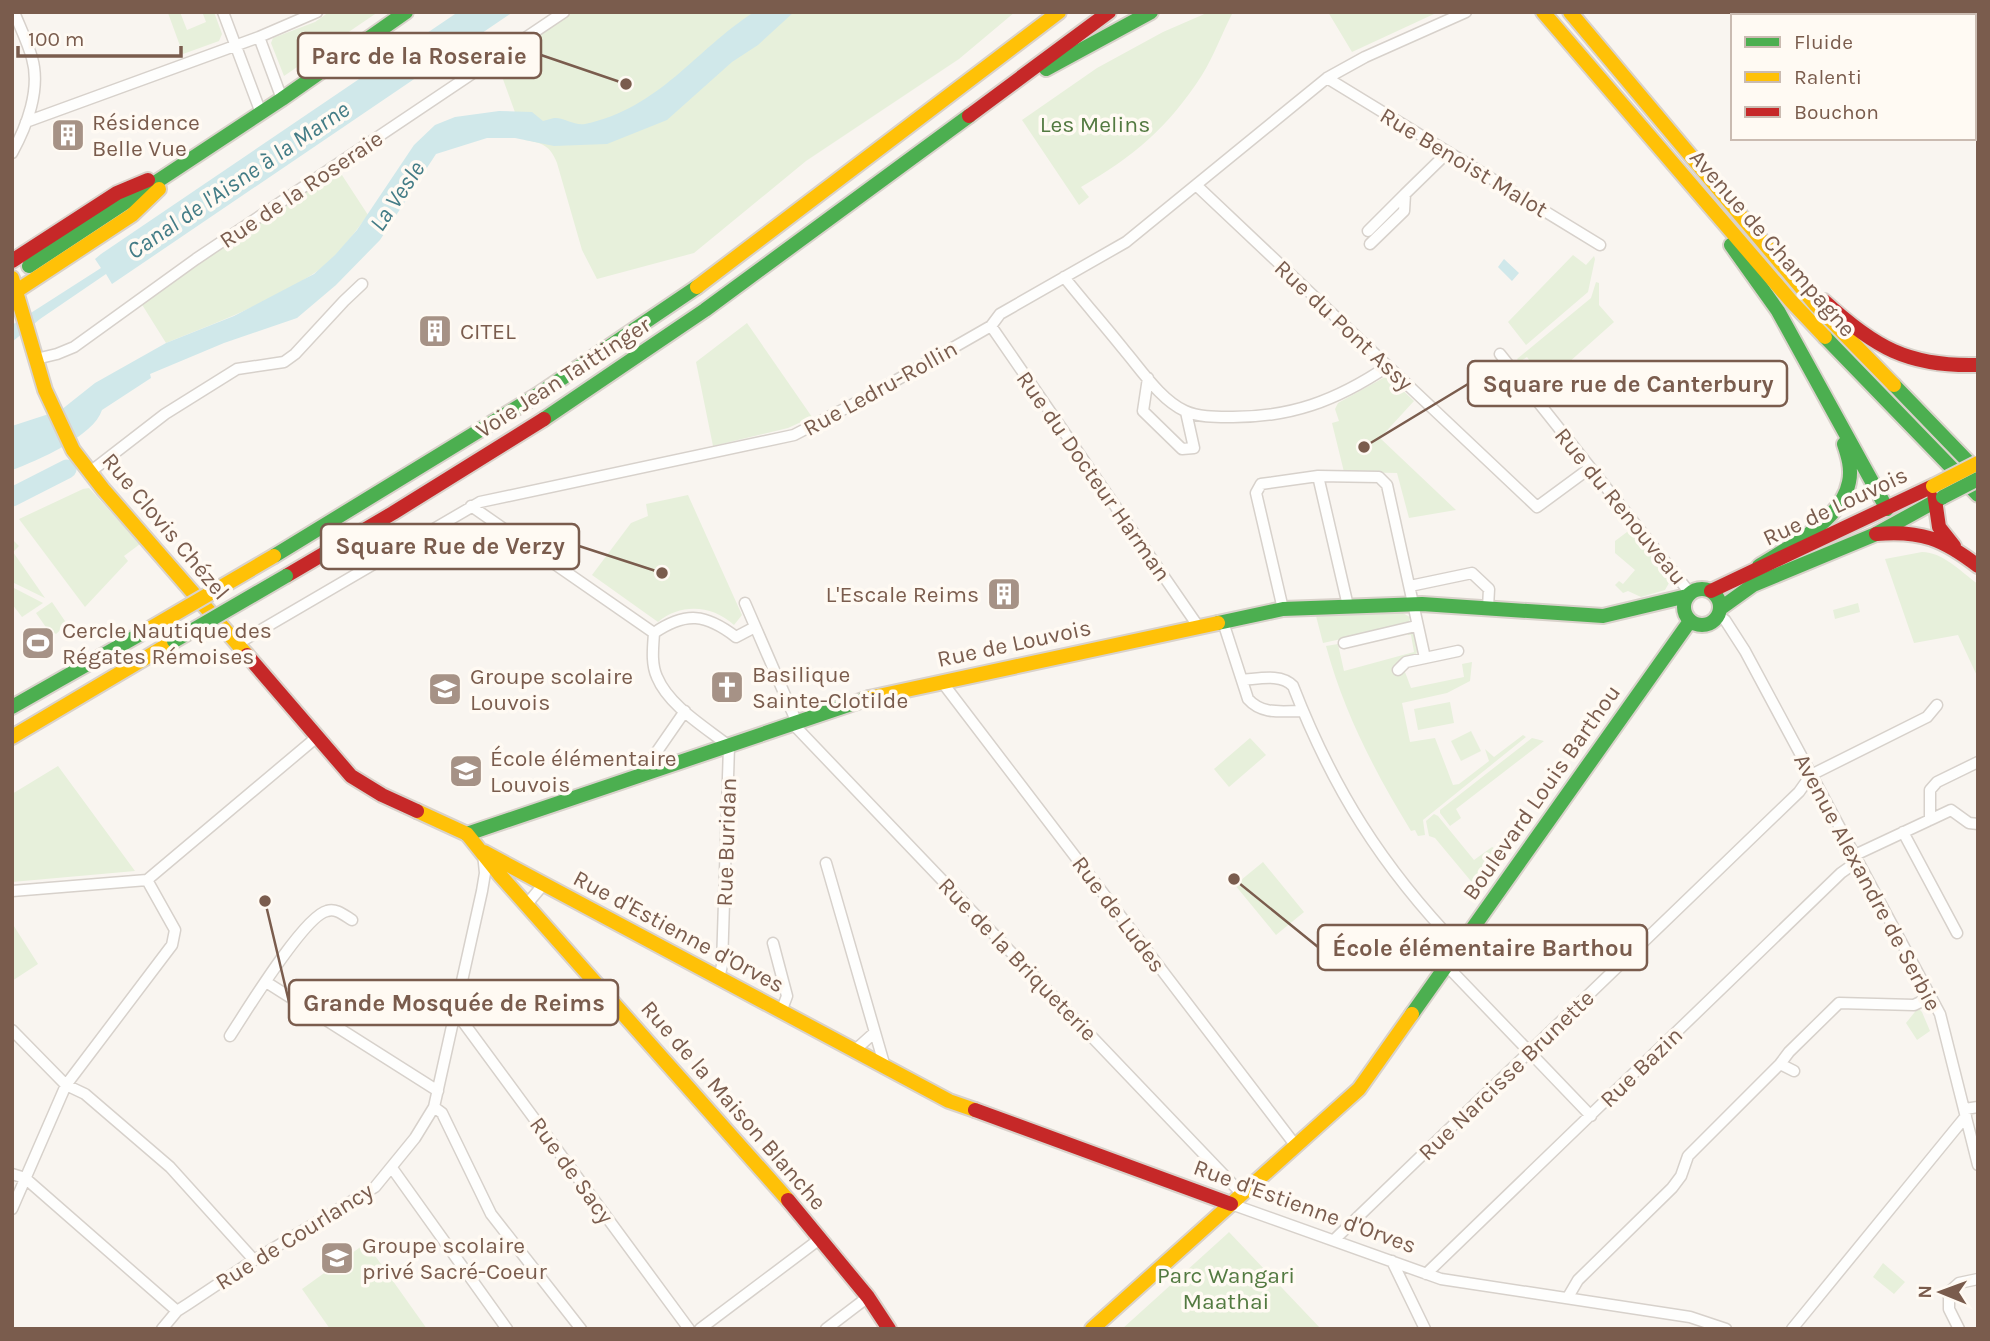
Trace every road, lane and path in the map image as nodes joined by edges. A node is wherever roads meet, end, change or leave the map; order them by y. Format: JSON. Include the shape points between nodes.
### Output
{"nodes":[{"id":1,"x":14,"y":12,"type":"edge"},
{"id":2,"x":223,"y":12,"type":"edge"},
{"id":3,"x":317,"y":12,"type":"edge"},
{"id":4,"x":564,"y":12,"type":"edge"},
{"id":5,"x":1059,"y":12,"type":"edge"},
{"id":6,"x":1109,"y":12,"type":"edge"},
{"id":7,"x":1151,"y":12,"type":"edge"},
{"id":8,"x":1466,"y":12,"type":"edge"},
{"id":9,"x":1543,"y":12,"type":"edge"},
{"id":10,"x":1570,"y":12,"type":"edge"},
{"id":11,"x":405,"y":13,"type":"edge"},
{"id":12,"x":258,"y":37,"type":"junction"},
{"id":13,"x":235,"y":45,"type":"junction"},
{"id":14,"x":1327,"y":78,"type":"junction"},
{"id":15,"x":999,"y":92,"type":"junction"},
{"id":16,"x":1614,"y":95,"type":"junction"},
{"id":17,"x":282,"y":99,"type":"junction"},
{"id":18,"x":261,"y":113,"type":"junction"},
{"id":19,"x":26,"y":122,"type":"junction"},
{"id":20,"x":1448,"y":152,"type":"junction"},
{"id":21,"x":12,"y":153,"type":"edge"},
{"id":22,"x":185,"y":164,"type":"junction"},
{"id":23,"x":1196,"y":185,"type":"junction"},
{"id":24,"x":1405,"y":194,"type":"junction"},
{"id":25,"x":1753,"y":229,"type":"junction"},
{"id":26,"x":1368,"y":231,"type":"dead end"},
{"id":27,"x":1370,"y":244,"type":"dead end"},
{"id":28,"x":1601,"y":245,"type":"dead end"},
{"id":29,"x":12,"y":261,"type":"edge"},
{"id":30,"x":29,"y":266,"type":"dead end"},
{"id":31,"x":1064,"y":277,"type":"junction"},
{"id":32,"x":362,"y":284,"type":"dead end"},
{"id":33,"x":15,"y":291,"type":"edge"},
{"id":34,"x":991,"y":326,"type":"junction"},
{"id":35,"x":34,"y":353,"type":"junction"},
{"id":36,"x":1500,"y":354,"type":"dead end"},
{"id":37,"x":1978,"y":365,"type":"edge"},
{"id":38,"x":1388,"y":366,"type":"junction"},
{"id":39,"x":1148,"y":378,"type":"junction"},
{"id":40,"x":1186,"y":412,"type":"junction"},
{"id":41,"x":1835,"y":416,"type":"junction"},
{"id":42,"x":1978,"y":463,"type":"edge"},
{"id":43,"x":1590,"y":468,"type":"junction"},
{"id":44,"x":90,"y":472,"type":"junction"},
{"id":45,"x":1978,"y":472,"type":"edge"},
{"id":46,"x":1318,"y":475,"type":"junction"},
{"id":47,"x":1978,"y":479,"type":"edge"},
{"id":48,"x":1937,"y":495,"type":"junction"},
{"id":49,"x":1978,"y":495,"type":"edge"},
{"id":50,"x":471,"y":506,"type":"junction"},
{"id":51,"x":1886,"y":509,"type":"junction"},
{"id":52,"x":1912,"y":515,"type":"junction"},
{"id":53,"x":1876,"y":534,"type":"junction"},
{"id":54,"x":1955,"y":547,"type":"junction"},
{"id":55,"x":1759,"y":566,"type":"junction"},
{"id":56,"x":1978,"y":566,"type":"edge"},
{"id":57,"x":1410,"y":586,"type":"junction"},
{"id":58,"x":1711,"y":590,"type":"junction"},
{"id":59,"x":1689,"y":594,"type":"junction"},
{"id":60,"x":745,"y":603,"type":"dead end"},
{"id":61,"x":1648,"y":604,"type":"junction"},
{"id":62,"x":1411,"y":605,"type":"junction"},
{"id":63,"x":1348,"y":606,"type":"junction"},
{"id":64,"x":1488,"y":607,"type":"junction"},
{"id":65,"x":1283,"y":609,"type":"junction"},
{"id":66,"x":1720,"y":612,"type":"junction"},
{"id":67,"x":1687,"y":617,"type":"junction"},
{"id":68,"x":1223,"y":622,"type":"junction"},
{"id":69,"x":1198,"y":626,"type":"junction"},
{"id":70,"x":1416,"y":626,"type":"junction"},
{"id":71,"x":755,"y":627,"type":"junction"},
{"id":72,"x":654,"y":633,"type":"junction"},
{"id":73,"x":1344,"y":643,"type":"dead end"},
{"id":74,"x":237,"y":644,"type":"junction"},
{"id":75,"x":1458,"y":651,"type":"dead end"},
{"id":76,"x":1424,"y":658,"type":"junction"},
{"id":77,"x":1398,"y":670,"type":"dead end"},
{"id":78,"x":1242,"y":680,"type":"junction"},
{"id":79,"x":942,"y":682,"type":"junction"},
{"id":80,"x":1937,"y":705,"type":"dead end"},
{"id":81,"x":12,"y":707,"type":"edge"},
{"id":82,"x":685,"y":711,"type":"junction"},
{"id":83,"x":1302,"y":711,"type":"junction"},
{"id":84,"x":796,"y":723,"type":"junction"},
{"id":85,"x":30,"y":727,"type":"junction"},
{"id":86,"x":12,"y":737,"type":"edge"},
{"id":87,"x":317,"y":737,"type":"junction"},
{"id":88,"x":12,"y":742,"type":"edge"},
{"id":89,"x":729,"y":746,"type":"junction"},
{"id":90,"x":1978,"y":762,"type":"edge"},
{"id":91,"x":1811,"y":775,"type":"junction"},
{"id":92,"x":639,"y":777,"type":"junction"},
{"id":93,"x":1930,"y":820,"type":"junction"},
{"id":94,"x":1978,"y":824,"type":"edge"},
{"id":95,"x":1903,"y":832,"type":"junction"},
{"id":96,"x":467,"y":834,"type":"junction"},
{"id":97,"x":483,"y":852,"type":"junction"},
{"id":98,"x":1856,"y":858,"type":"junction"},
{"id":99,"x":826,"y":863,"type":"dead end"},
{"id":100,"x":147,"y":880,"type":"junction"},
{"id":101,"x":543,"y":884,"type":"junction"},
{"id":102,"x":12,"y":891,"type":"edge"},
{"id":103,"x":527,"y":904,"type":"junction"},
{"id":104,"x":352,"y":920,"type":"dead end"},
{"id":105,"x":1957,"y":933,"type":"dead end"},
{"id":106,"x":774,"y":943,"type":"dead end"},
{"id":107,"x":1459,"y":947,"type":"junction"},
{"id":108,"x":1446,"y":965,"type":"junction"},
{"id":109,"x":719,"y":979,"type":"junction"},
{"id":110,"x":266,"y":982,"type":"junction"},
{"id":111,"x":1931,"y":997,"type":"junction"},
{"id":112,"x":455,"y":1011,"type":"junction"},
{"id":113,"x":781,"y":1012,"type":"junction"},
{"id":114,"x":12,"y":1030,"type":"edge"},
{"id":115,"x":874,"y":1033,"type":"junction"},
{"id":116,"x":230,"y":1036,"type":"dead end"},
{"id":117,"x":854,"y":1051,"type":"junction"},
{"id":118,"x":1529,"y":1052,"type":"junction"},
{"id":119,"x":1780,"y":1064,"type":"junction"},
{"id":120,"x":886,"y":1067,"type":"junction"},
{"id":121,"x":1794,"y":1071,"type":"dead end"},
{"id":122,"x":66,"y":1085,"type":"junction"},
{"id":123,"x":438,"y":1091,"type":"junction"},
{"id":124,"x":434,"y":1107,"type":"junction"},
{"id":125,"x":1978,"y":1107,"type":"edge"},
{"id":126,"x":1966,"y":1113,"type":"junction"},
{"id":127,"x":1591,"y":1116,"type":"junction"},
{"id":128,"x":1296,"y":1146,"type":"junction"},
{"id":129,"x":1978,"y":1165,"type":"edge"},
{"id":130,"x":392,"y":1168,"type":"junction"},
{"id":131,"x":12,"y":1174,"type":"edge"},
{"id":132,"x":25,"y":1178,"type":"junction"},
{"id":133,"x":1237,"y":1199,"type":"junction"},
{"id":134,"x":12,"y":1209,"type":"edge"},
{"id":135,"x":821,"y":1238,"type":"junction"},
{"id":136,"x":1335,"y":1239,"type":"junction"},
{"id":137,"x":254,"y":1260,"type":"junction"},
{"id":138,"x":1391,"y":1262,"type":"junction"},
{"id":139,"x":1426,"y":1274,"type":"junction"},
{"id":140,"x":1978,"y":1279,"type":"edge"},
{"id":141,"x":869,"y":1297,"type":"junction"},
{"id":142,"x":1568,"y":1297,"type":"junction"},
{"id":143,"x":177,"y":1311,"type":"junction"},
{"id":144,"x":162,"y":1329,"type":"edge"},
{"id":145,"x":507,"y":1329,"type":"edge"},
{"id":146,"x":581,"y":1329,"type":"edge"},
{"id":147,"x":689,"y":1329,"type":"edge"},
{"id":148,"x":700,"y":1329,"type":"edge"},
{"id":149,"x":826,"y":1329,"type":"edge"},
{"id":150,"x":889,"y":1329,"type":"edge"},
{"id":151,"x":1092,"y":1329,"type":"edge"},
{"id":152,"x":1424,"y":1329,"type":"edge"},
{"id":153,"x":1726,"y":1329,"type":"edge"},
{"id":154,"x":1792,"y":1329,"type":"edge"},
{"id":155,"x":1959,"y":1329,"type":"edge"}],
"edges":[{"from":1,"to":19,"type":"street","via":[[34,67]]},
{"from":2,"to":13,"type":"street"},
{"from":3,"to":12,"type":"street"},
{"from":4,"to":35,"type":"street","name":"Rue de la Roseraie","via":[[74,347],[57,354]]},
{"from":5,"to":81,"type":"main road","name":"Voie Jean Taittinger","bridge":true,"via":[[661,312],[576,370],[274,556]]},
{"from":6,"to":15,"type":"main road","name":"Voie Jean Taittinger"},
{"from":7,"to":15,"type":"main road"},
{"from":8,"to":14,"type":"street","name":"Rue Ledru-Rollin"},
{"from":9,"to":16,"type":"main road","name":"Avenue de Champagne"},
{"from":10,"to":25,"type":"main road","name":"Avenue de Champagne"},
{"from":11,"to":17,"type":"main road"},
{"from":12,"to":13,"type":"street"},
{"from":12,"to":17,"type":"street"},
{"from":13,"to":18,"type":"street"},
{"from":13,"to":19,"type":"street"},
{"from":14,"to":20,"type":"street","name":"Rue Benoist Malot"},
{"from":14,"to":23,"type":"street","name":"Rue Ledru-Rollin"},
{"from":15,"to":85,"type":"main road","name":"Voie Jean Taittinger","bridge":true,"via":[[589,390]]},
{"from":16,"to":41,"type":"main road","via":[[1631,125],[1767,293]]},
{"from":16,"to":49,"type":"main road","name":"Avenue de Champagne","via":[[1791,301]]},
{"from":17,"to":18,"type":"main road"},
{"from":18,"to":22,"type":"main road"},
{"from":19,"to":21,"type":"street"},
{"from":20,"to":24,"type":"street"},
{"from":20,"to":28,"type":"street","name":"Rue Benoist Malot"},
{"from":22,"to":29,"type":"main road","via":[[117,193]]},
{"from":22,"to":30,"type":"main road"},
{"from":22,"to":33,"type":"main road","via":[[132,215]]},
{"from":23,"to":31,"type":"street","name":"Rue Ledru-Rollin","via":[[1126,242]]},
{"from":23,"to":38,"type":"street","name":"Rue du Pont Assy"},
{"from":24,"to":26,"type":"street"},
{"from":24,"to":27,"type":"street","via":[[1404,211]]},
{"from":25,"to":37,"type":"main road","via":[[1863,336],[1928,365]]},
{"from":25,"to":45,"type":"main road","name":"Avenue de Champagne","via":[[1815,304]]},
{"from":31,"to":34,"type":"street","name":"Rue Ledru-Rollin","via":[[1000,314]]},
{"from":31,"to":39,"type":"street"},
{"from":32,"to":44,"type":"street","via":[[295,355],[284,362],[237,369],[165,414]]},
{"from":33,"to":35,"type":"main road","name":"Rue Clovis Chézel"},
{"from":34,"to":50,"type":"street","name":"Rue Ledru-Rollin","via":[[794,435]]},
{"from":34,"to":69,"type":"street","name":"Rue du Docteur Harman"},
{"from":35,"to":44,"type":"main road","name":"Rue Clovis Chézel","via":[[72,449]]},
{"from":36,"to":43,"type":"street","name":"Rue du Renouveau"},
{"from":38,"to":40,"type":"street","via":[[1321,403],[1282,414],[1250,417]]},
{"from":38,"to":43,"type":"street","name":"Rue du Pont Assy","via":[[1537,507]]},
{"from":39,"to":40,"type":"street"},
{"from":39,"to":40,"type":"street","via":[[1143,411],[1182,449],[1194,448]]},
{"from":41,"to":51,"type":"main road"},
{"from":41,"to":55,"type":"main road","via":[[1850,462],[1844,493],[1825,520]]},
{"from":42,"to":48,"type":"main road","name":"Rue de Louvois","bridge":true},
{"from":43,"to":59,"type":"street","name":"Rue du Renouveau"},
{"from":44,"to":74,"type":"main road","name":"Rue Clovis Chézel"},
{"from":46,"to":57,"type":"street","via":[[1379,477],[1387,485]]},
{"from":46,"to":63,"type":"street"},
{"from":46,"to":65,"type":"street","via":[[1261,484],[1256,493]]},
{"from":47,"to":48,"type":"main road","name":"Rue de Louvois","bridge":true},
{"from":48,"to":51,"type":"main road","name":"Rue de Louvois"},
{"from":48,"to":52,"type":"main road","name":"Rue de Louvois"},
{"from":48,"to":54,"type":"main road","via":[[1939,527]]},
{"from":50,"to":72,"type":"street"},
{"from":50,"to":74,"type":"street","name":"Rue Ledru-Rollin"},
{"from":51,"to":52,"type":"main road"},
{"from":51,"to":55,"type":"main road","name":"Rue de Louvois"},
{"from":52,"to":53,"type":"main road","name":"Rue de Louvois"},
{"from":53,"to":54,"type":"main road","via":[[1926,534]]},
{"from":53,"to":66,"type":"main road","name":"Rue de Louvois","via":[[1780,573],[1737,595]]},
{"from":54,"to":56,"type":"main road"},
{"from":55,"to":58,"type":"main road","name":"Rue de Louvois"},
{"from":57,"to":62,"type":"street"},
{"from":57,"to":64,"type":"street","via":[[1472,573],[1489,589]]},
{"from":58,"to":59,"type":"main road"},
{"from":58,"to":66,"type":"main road"},
{"from":59,"to":61,"type":"main road","name":"Rue de Louvois"},
{"from":59,"to":67,"type":"main road","via":[[1684,603]]},
{"from":60,"to":71,"type":"street","name":"Rue de la Briqueterie"},
{"from":61,"to":64,"type":"main road","name":"Rue de Louvois","via":[[1603,615]]},
{"from":61,"to":67,"type":"main road","name":"Rue de Louvois"},
{"from":62,"to":63,"type":"main road","name":"Rue de Louvois"},
{"from":62,"to":64,"type":"main road","name":"Rue de Louvois"},
{"from":62,"to":70,"type":"street"},
{"from":63,"to":65,"type":"main road","name":"Rue de Louvois"},
{"from":65,"to":68,"type":"main road","name":"Rue de Louvois"},
{"from":66,"to":67,"type":"main road","via":[[1707,625]]},
{"from":66,"to":91,"type":"street","name":"Avenue Alexandre de Serbie"},
{"from":67,"to":107,"type":"main road","name":"Boulevard Louis Barthou"},
{"from":68,"to":69,"type":"main road","name":"Rue de Louvois"},
{"from":68,"to":78,"type":"street"},
{"from":69,"to":79,"type":"main road","name":"Rue de Louvois"},
{"from":70,"to":73,"type":"street"},
{"from":70,"to":76,"type":"street"},
{"from":71,"to":72,"type":"street","via":[[736,637],[712,620],[685,617]]},
{"from":71,"to":84,"type":"street","name":"Rue de la Briqueterie"},
{"from":72,"to":82,"type":"street","via":[[656,676]]},
{"from":74,"to":87,"type":"main road","name":"Rue Clovis Chézel"},
{"from":75,"to":76,"type":"street"},
{"from":76,"to":77,"type":"street","via":[[1406,662]]},
{"from":78,"to":83,"type":"street","via":[[1254,706],[1266,711]]},
{"from":78,"to":83,"type":"street","via":[[1288,680]]},
{"from":79,"to":84,"type":"main road","name":"Rue de Louvois","via":[[873,697]]},
{"from":79,"to":128,"type":"street","name":"Rue de Ludes"},
{"from":80,"to":91,"type":"street","name":"Rue Narcisse Brunette","via":[[1927,717]]},
{"from":82,"to":89,"type":"street"},
{"from":82,"to":92,"type":"street"},
{"from":83,"to":107,"type":"street","via":[[1372,843]]},
{"from":84,"to":89,"type":"main road","name":"Rue de Louvois"},
{"from":84,"to":133,"type":"street","name":"Rue de la Briqueterie"},
{"from":85,"to":86,"type":"main road","name":"Voie Jean Taittinger"},
{"from":85,"to":88,"type":"main road"},
{"from":87,"to":96,"type":"main road","name":"Rue Clovis Chézel","via":[[351,776]]},
{"from":87,"to":100,"type":"street"},
{"from":89,"to":92,"type":"main road","name":"Rue de Louvois"},
{"from":89,"to":109,"type":"street","name":"Rue Buridan"},
{"from":90,"to":93,"type":"street","via":[[1930,790]]},
{"from":91,"to":98,"type":"street","name":"Avenue Alexandre de Serbie"},
{"from":91,"to":118,"type":"street","name":"Rue Narcisse Brunette","via":[[1799,792]]},
{"from":92,"to":96,"type":"main road","name":"Rue de Louvois"},
{"from":93,"to":94,"type":"street","name":"Rue Bazin","via":[[1951,810]]},
{"from":93,"to":95,"type":"street","name":"Rue Bazin"},
{"from":95,"to":98,"type":"street","name":"Rue Bazin"},
{"from":95,"to":105,"type":"street"},
{"from":96,"to":97,"type":"main road","name":"Rue de la Maison Blanche"},
{"from":97,"to":101,"type":"main road","name":"Rue d'Estienne d'Orves"},
{"from":97,"to":103,"type":"main road","name":"Rue de la Maison Blanche"},
{"from":97,"to":112,"type":"street","name":"Rue de Courlancy","via":[[482,891]]},
{"from":98,"to":111,"type":"street","name":"Avenue Alexandre de Serbie"},
{"from":98,"to":127,"type":"street","name":"Rue Bazin"},
{"from":99,"to":115,"type":"street"},
{"from":100,"to":102,"type":"street"},
{"from":100,"to":122,"type":"street","via":[[175,930],[172,945]]},
{"from":101,"to":103,"type":"street"},
{"from":101,"to":109,"type":"main road","name":"Rue d'Estienne d'Orves"},
{"from":103,"to":135,"type":"main road","name":"Rue de la Maison Blanche"},
{"from":104,"to":110,"type":"street","via":[[336,911],[317,915]]},
{"from":106,"to":113,"type":"street","via":[[788,996]]},
{"from":107,"to":108,"type":"main road","name":"Boulevard Louis Barthou"},
{"from":108,"to":118,"type":"street"},
{"from":108,"to":128,"type":"main road","name":"Boulevard Louis Barthou","via":[[1359,1089]]},
{"from":109,"to":113,"type":"main road","name":"Rue d'Estienne d'Orves"},
{"from":110,"to":116,"type":"street"},
{"from":110,"to":123,"type":"street"},
{"from":111,"to":119,"type":"street","via":[[1914,1005],[1839,1003]]},
{"from":111,"to":126,"type":"street","name":"Avenue Alexandre de Serbie","via":[[1940,1014]]},
{"from":112,"to":123,"type":"street","name":"Rue de Courlancy"},
{"from":112,"to":147,"type":"street","name":"Rue de Sacy"},
{"from":113,"to":117,"type":"main road","name":"Rue d'Estienne d'Orves"},
{"from":114,"to":122,"type":"street"},
{"from":115,"to":117,"type":"street"},
{"from":115,"to":120,"type":"street"},
{"from":117,"to":120,"type":"main road","name":"Rue d'Estienne d'Orves"},
{"from":118,"to":127,"type":"street"},
{"from":118,"to":136,"type":"street","name":"Rue Narcisse Brunette"},
{"from":119,"to":121,"type":"street"},
{"from":119,"to":142,"type":"street","via":[[1688,1156],[1672,1188],[1578,1280]]},
{"from":120,"to":133,"type":"main road","name":"Rue d'Estienne d'Orves","via":[[949,1101]]},
{"from":122,"to":132,"type":"street"},
{"from":122,"to":137,"type":"street","via":[[85,1094],[170,1167]]},
{"from":123,"to":124,"type":"street","name":"Rue de Courlancy"},
{"from":124,"to":130,"type":"street","name":"Rue de Courlancy"},
{"from":124,"to":146,"type":"street","via":[[442,1113],[491,1214]]},
{"from":125,"to":126,"type":"street"},
{"from":126,"to":129,"type":"street","name":"Avenue Alexandre de Serbie"},
{"from":126,"to":154,"type":"street"},
{"from":127,"to":139,"type":"street","name":"Rue Bazin"},
{"from":128,"to":133,"type":"main road","name":"Boulevard Louis Barthou"},
{"from":130,"to":137,"type":"street","name":"Rue de Courlancy","via":[[374,1187]]},
{"from":130,"to":145,"type":"street"},
{"from":131,"to":132,"type":"street"},
{"from":132,"to":134,"type":"street"},
{"from":132,"to":143,"type":"street"},
{"from":133,"to":136,"type":"street","name":"Rue d'Estienne d'Orves"},
{"from":133,"to":151,"type":"main road","name":"Boulevard Louis Barthou"},
{"from":135,"to":141,"type":"main road","name":"Rue de la Maison Blanche"},
{"from":135,"to":148,"type":"street"},
{"from":136,"to":138,"type":"street","name":"Rue d'Estienne d'Orves"},
{"from":137,"to":143,"type":"street","name":"Rue de Courlancy"},
{"from":138,"to":139,"type":"street","name":"Rue d'Estienne d'Orves"},
{"from":138,"to":152,"type":"street"},
{"from":139,"to":142,"type":"street","name":"Rue d'Estienne d'Orves"},
{"from":140,"to":155,"type":"street","via":[[1959,1283],[1950,1292],[1949,1309]]},
{"from":141,"to":149,"type":"street"},
{"from":141,"to":150,"type":"main road","name":"Rue de la Maison Blanche"},
{"from":142,"to":153,"type":"street","name":"Rue d'Estienne d'Orves","via":[[1690,1317]]},
{"from":143,"to":144,"type":"street","name":"Rue de Courlancy"}]}
